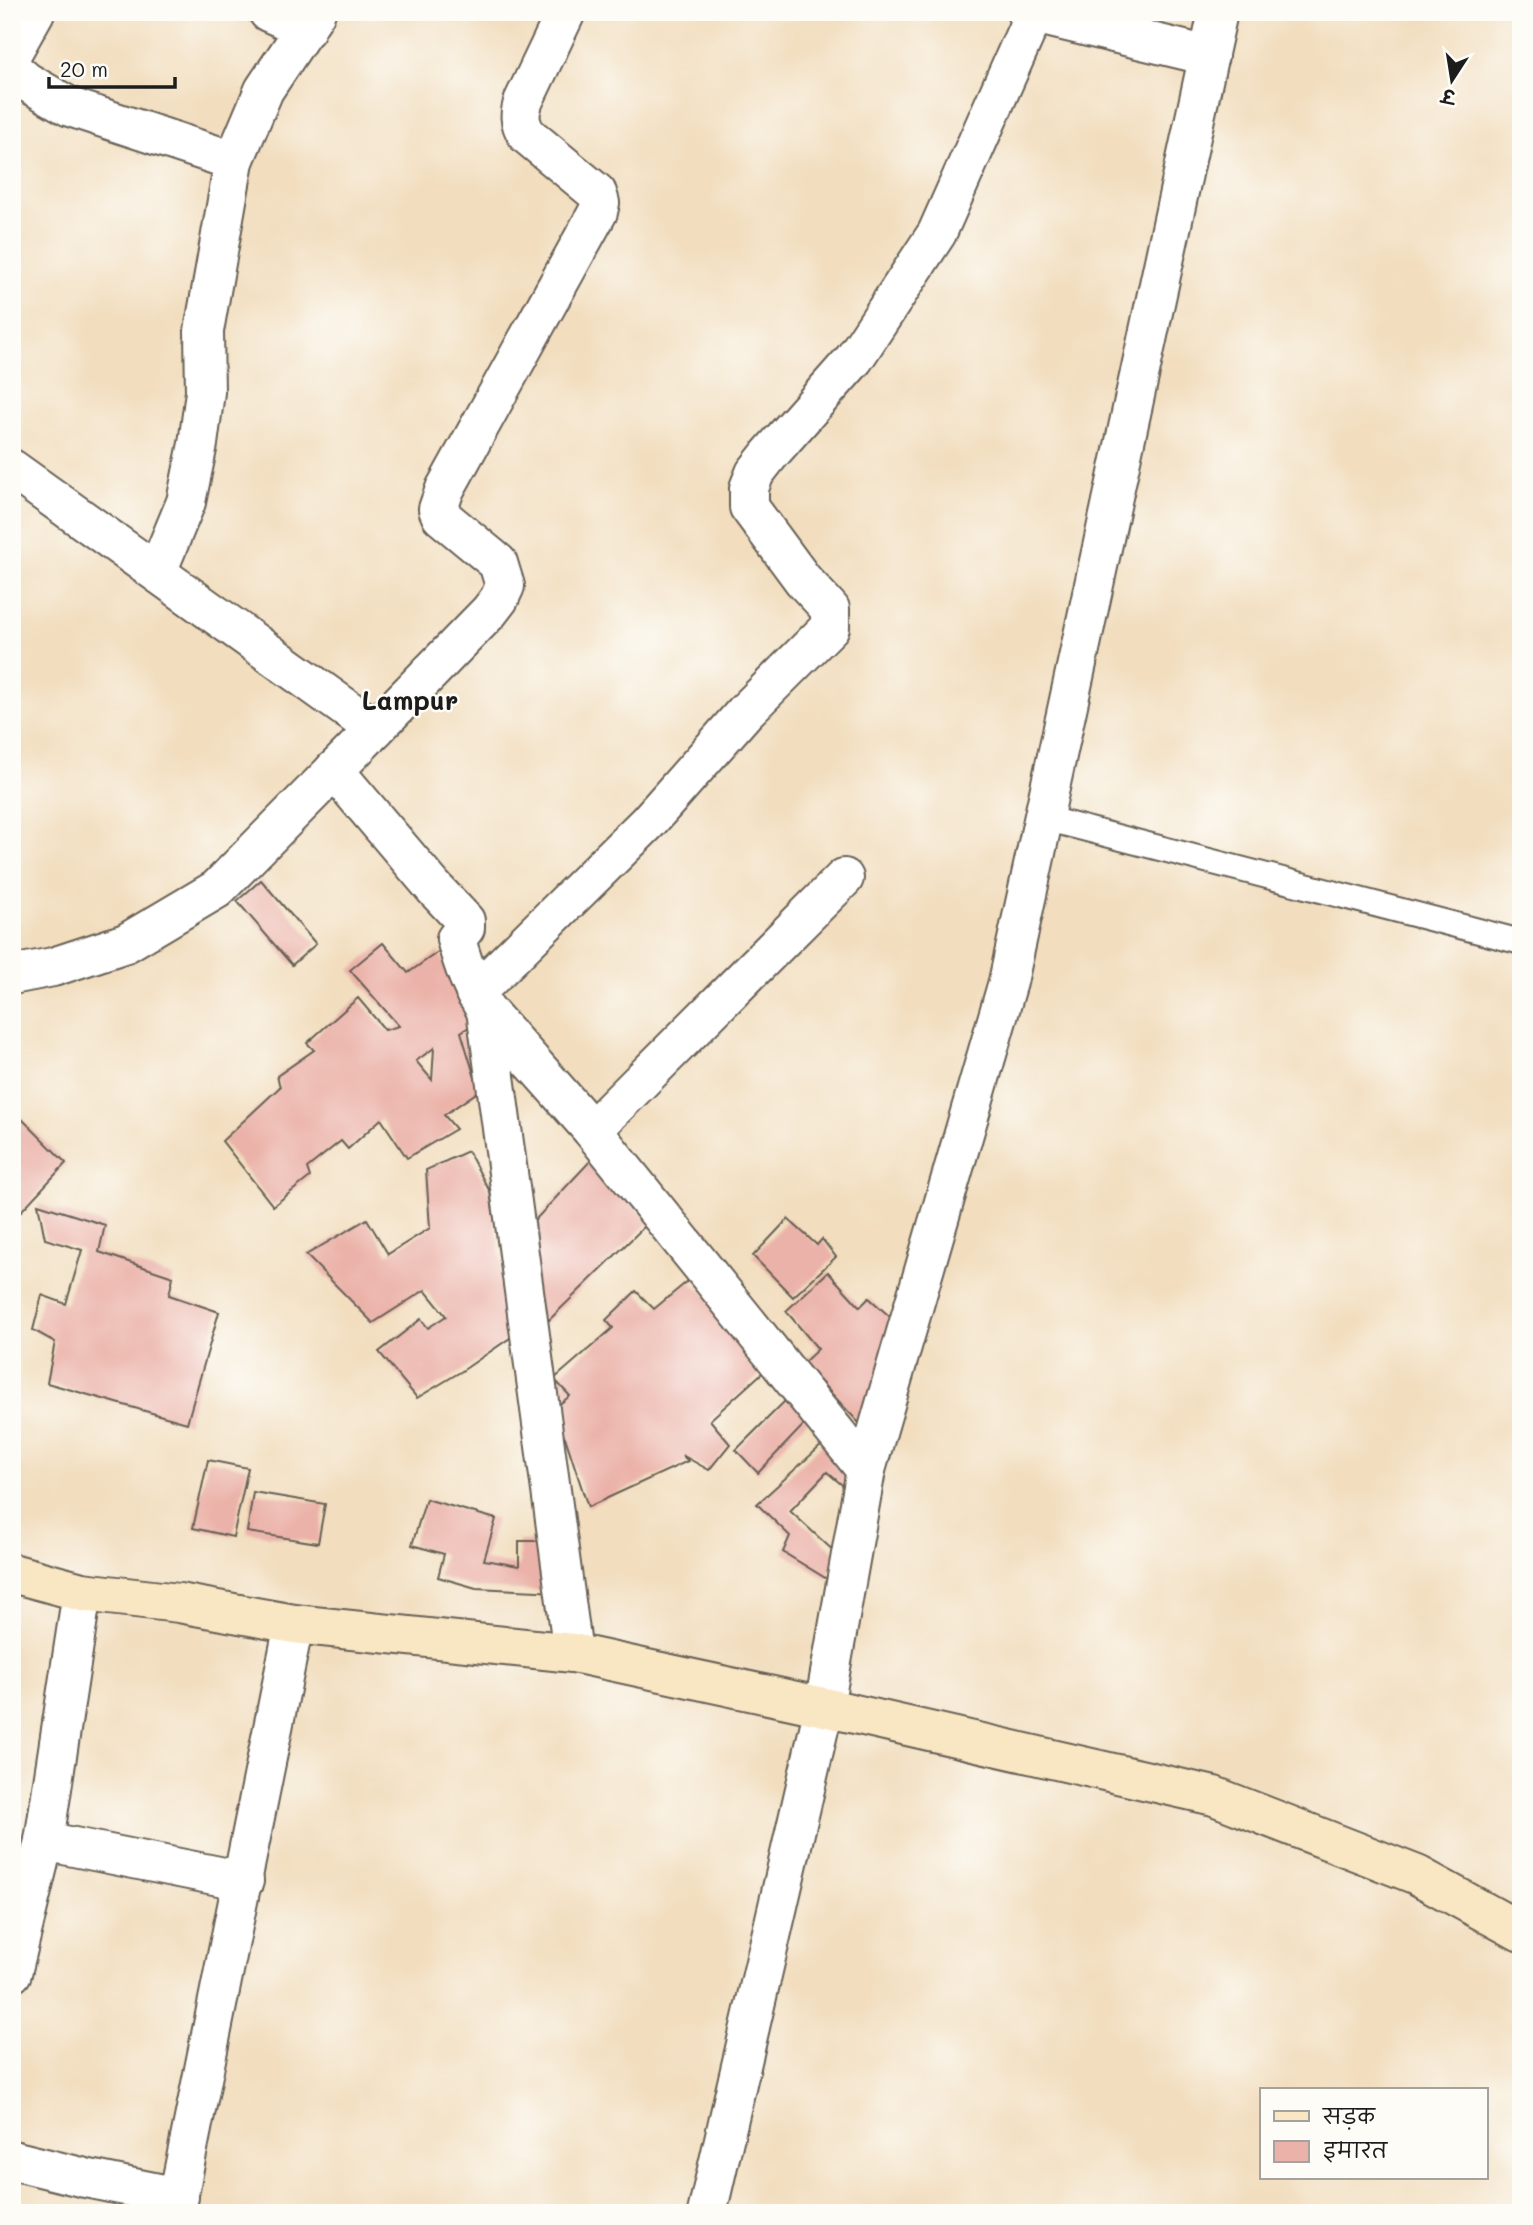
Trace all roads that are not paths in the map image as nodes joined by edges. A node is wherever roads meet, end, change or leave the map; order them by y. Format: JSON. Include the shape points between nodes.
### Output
{"nodes":[{"id":1,"x":35,"y":12,"type":"edge"},
{"id":2,"x":268,"y":12,"type":"edge"},
{"id":3,"x":565,"y":12,"type":"edge"},
{"id":4,"x":1218,"y":12,"type":"edge"},
{"id":5,"x":1030,"y":13,"type":"edge"},
{"id":6,"x":311,"y":21,"type":"edge"},
{"id":7,"x":12,"y":53,"type":"edge"},
{"id":8,"x":1209,"y":57,"type":"junction"},
{"id":9,"x":12,"y":69,"type":"edge"},
{"id":10,"x":234,"y":161,"type":"junction"},
{"id":11,"x":12,"y":470,"type":"edge"},
{"id":12,"x":157,"y":572,"type":"junction"},
{"id":13,"x":375,"y":729,"type":"junction"},
{"id":14,"x":334,"y":770,"type":"junction"},
{"id":15,"x":1044,"y":818,"type":"junction"},
{"id":16,"x":844,"y":878,"type":"dead end"},
{"id":17,"x":1521,"y":942,"type":"edge"},
{"id":18,"x":12,"y":975,"type":"edge"},
{"id":19,"x":480,"y":1001,"type":"junction"},
{"id":20,"x":592,"y":1130,"type":"junction"},
{"id":21,"x":866,"y":1469,"type":"junction"},
{"id":22,"x":12,"y":1573,"type":"edge"},
{"id":23,"x":82,"y":1592,"type":"junction"},
{"id":24,"x":294,"y":1624,"type":"junction"},
{"id":25,"x":573,"y":1654,"type":"junction"},
{"id":26,"x":824,"y":1707,"type":"junction"},
{"id":27,"x":44,"y":1841,"type":"junction"},
{"id":28,"x":244,"y":1881,"type":"junction"},
{"id":29,"x":1521,"y":1933,"type":"edge"},
{"id":30,"x":12,"y":1973,"type":"edge"},
{"id":31,"x":12,"y":2160,"type":"edge"},
{"id":32,"x":177,"y":2205,"type":"edge"},
{"id":33,"x":707,"y":2213,"type":"edge"}],
"edges":[{"from":1,"to":7,"type":"street"},
{"from":2,"to":6,"type":"street"},
{"from":3,"to":13,"type":"street","via":[[519,114],[527,135],[597,193],[598,212],[438,509],[498,563],[505,586],[489,612]]},
{"from":4,"to":8,"type":"street"},
{"from":5,"to":8,"type":"street"},
{"from":5,"to":19,"type":"street","via":[[937,233],[853,359],[770,454],[749,488],[749,507],[830,609],[830,626]]},
{"from":6,"to":10,"type":"street","via":[[264,90]]},
{"from":8,"to":15,"type":"street"},
{"from":9,"to":10,"type":"street","via":[[70,107]]},
{"from":10,"to":12,"type":"street","via":[[204,331],[205,392],[198,444],[186,502]]},
{"from":11,"to":12,"type":"street"},
{"from":12,"to":13,"type":"street"},
{"from":13,"to":14,"type":"street"},
{"from":14,"to":18,"type":"street","via":[[217,889],[126,943]]},
{"from":14,"to":19,"type":"street","via":[[465,921],[456,939]]},
{"from":15,"to":17,"type":"lane"},
{"from":15,"to":21,"type":"street","via":[[1008,982]]},
{"from":16,"to":20,"type":"street"},
{"from":19,"to":20,"type":"street"},
{"from":19,"to":25,"type":"street"},
{"from":20,"to":21,"type":"street"},
{"from":21,"to":26,"type":"street"},
{"from":22,"to":23,"type":"street"},
{"from":23,"to":24,"type":"street"},
{"from":23,"to":27,"type":"street"},
{"from":24,"to":25,"type":"street"},
{"from":24,"to":28,"type":"street"},
{"from":25,"to":26,"type":"street"},
{"from":26,"to":29,"type":"street","via":[[1214,1796],[1417,1875]]},
{"from":26,"to":33,"type":"street"},
{"from":27,"to":28,"type":"street"},
{"from":27,"to":30,"type":"street"},
{"from":28,"to":32,"type":"street"},
{"from":31,"to":32,"type":"street"}]}
